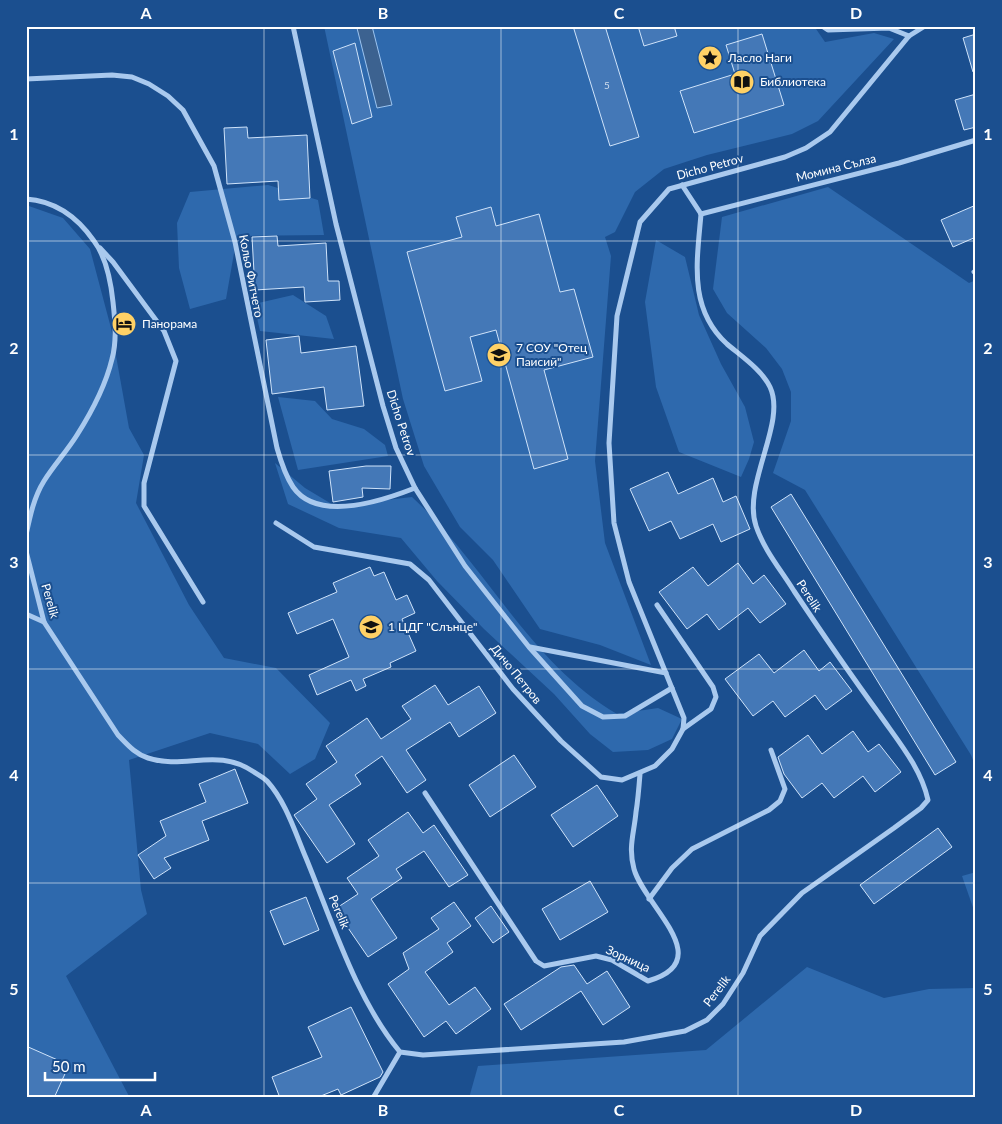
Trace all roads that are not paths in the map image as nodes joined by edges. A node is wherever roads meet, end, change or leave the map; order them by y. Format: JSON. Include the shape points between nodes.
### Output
{"nodes":[{"id":1,"x":293,"y":26,"type":"edge"},
{"id":2,"x":822,"y":26,"type":"edge"},
{"id":3,"x":925,"y":26,"type":"edge"},
{"id":4,"x":909,"y":36,"type":"junction"},
{"id":5,"x":26,"y":79,"type":"edge"},
{"id":6,"x":976,"y":140,"type":"edge"},
{"id":7,"x":682,"y":185,"type":"junction"},
{"id":8,"x":26,"y":199,"type":"edge"},
{"id":9,"x":701,"y":214,"type":"junction"},
{"id":10,"x":98,"y":247,"type":"junction"},
{"id":11,"x":415,"y":488,"type":"junction"},
{"id":12,"x":276,"y":523,"type":"dead end"},
{"id":13,"x":26,"y":534,"type":"edge"},
{"id":14,"x":26,"y":551,"type":"edge"},
{"id":15,"x":202,"y":602,"type":"dead end"},
{"id":16,"x":657,"y":605,"type":"dead end"},
{"id":17,"x":26,"y":614,"type":"edge"},
{"id":18,"x":44,"y":622,"type":"junction"},
{"id":19,"x":529,"y":646,"type":"junction"},
{"id":20,"x":666,"y":673,"type":"junction"},
{"id":21,"x":672,"y":688,"type":"junction"},
{"id":22,"x":683,"y":729,"type":"junction"},
{"id":23,"x":771,"y":750,"type":"dead end"},
{"id":24,"x":640,"y":774,"type":"junction"},
{"id":25,"x":425,"y":793,"type":"dead end"},
{"id":26,"x":649,"y":899,"type":"junction"},
{"id":27,"x":400,"y":1052,"type":"junction"},
{"id":28,"x":373,"y":1098,"type":"edge"}],
"edges":[{"from":1,"to":11,"type":"street","name":"Dicho Petrov","via":[[336,224],[383,406],[396,448]]},
{"from":2,"to":4,"type":"street","via":[[828,30],[889,28]]},
{"from":3,"to":4,"type":"street","name":"Dicho Petrov"},
{"from":4,"to":7,"type":"street","name":"Dicho Petrov","via":[[830,132],[806,148],[785,157]]},
{"from":5,"to":11,"type":"street","name":"Кольо Фитчето","via":[[112,74],[132,77],[150,84],[183,110],[214,166],[235,242],[277,448],[294,488],[316,505],[341,507],[394,496]]},
{"from":6,"to":9,"type":"street","name":"Момина Сълза"},
{"from":7,"to":9,"type":"street"},
{"from":7,"to":20,"type":"street","name":"Dicho Petrov","via":[[669,189],[640,222],[618,316],[609,443],[614,523],[629,582]]},
{"from":8,"to":10,"type":"street","via":[[39,200],[65,210]]},
{"from":9,"to":27,"type":"street","name":"Perelik","via":[[698,297],[715,333],[763,378],[775,402],[755,491],[753,509],[756,525],[765,548],[907,752],[926,789],[928,800],[802,893],[760,936],[743,973],[723,1004],[707,1020],[685,1031],[624,1042],[423,1055]]},
{"from":10,"to":13,"type":"street","via":[[111,287],[115,324],[112,358],[78,434],[43,482],[31,509]]},
{"from":10,"to":15,"type":"street","via":[[113,262],[164,331],[176,361],[144,483],[144,506]]},
{"from":11,"to":19,"type":"street","name":"Dicho Petrov","via":[[465,566]]},
{"from":12,"to":24,"type":"street","name":"Дичо Петров","via":[[314,547],[410,564],[434,586],[513,689],[587,766],[601,777],[622,780]]},
{"from":14,"to":18,"type":"street","name":"Perelik"},
{"from":16,"to":22,"type":"street","via":[[716,697],[711,709]]},
{"from":17,"to":18,"type":"street"},
{"from":18,"to":27,"type":"street","name":"Perelik","via":[[118,735],[133,750],[148,758],[176,761],[215,758],[244,765],[266,780],[288,815],[367,1004]]},
{"from":19,"to":20,"type":"street"},
{"from":19,"to":21,"type":"street","name":"Dicho Petrov","via":[[582,706],[603,717],[625,716]]},
{"from":20,"to":21,"type":"street","name":"Dicho Petrov"},
{"from":21,"to":22,"type":"street","name":"Dicho Petrov","via":[[684,718]]},
{"from":22,"to":24,"type":"street","via":[[672,749],[655,766]]},
{"from":23,"to":26,"type":"street","via":[[785,790],[780,801],[769,810],[692,849],[672,868]]},
{"from":24,"to":26,"type":"street","name":"Зорница","via":[[630,844],[635,871]]},
{"from":25,"to":26,"type":"street","name":"Зорница","via":[[536,961],[544,966],[596,956],[612,960],[648,981],[670,972],[680,950],[675,936]]},
{"from":27,"to":28,"type":"street"}]}
